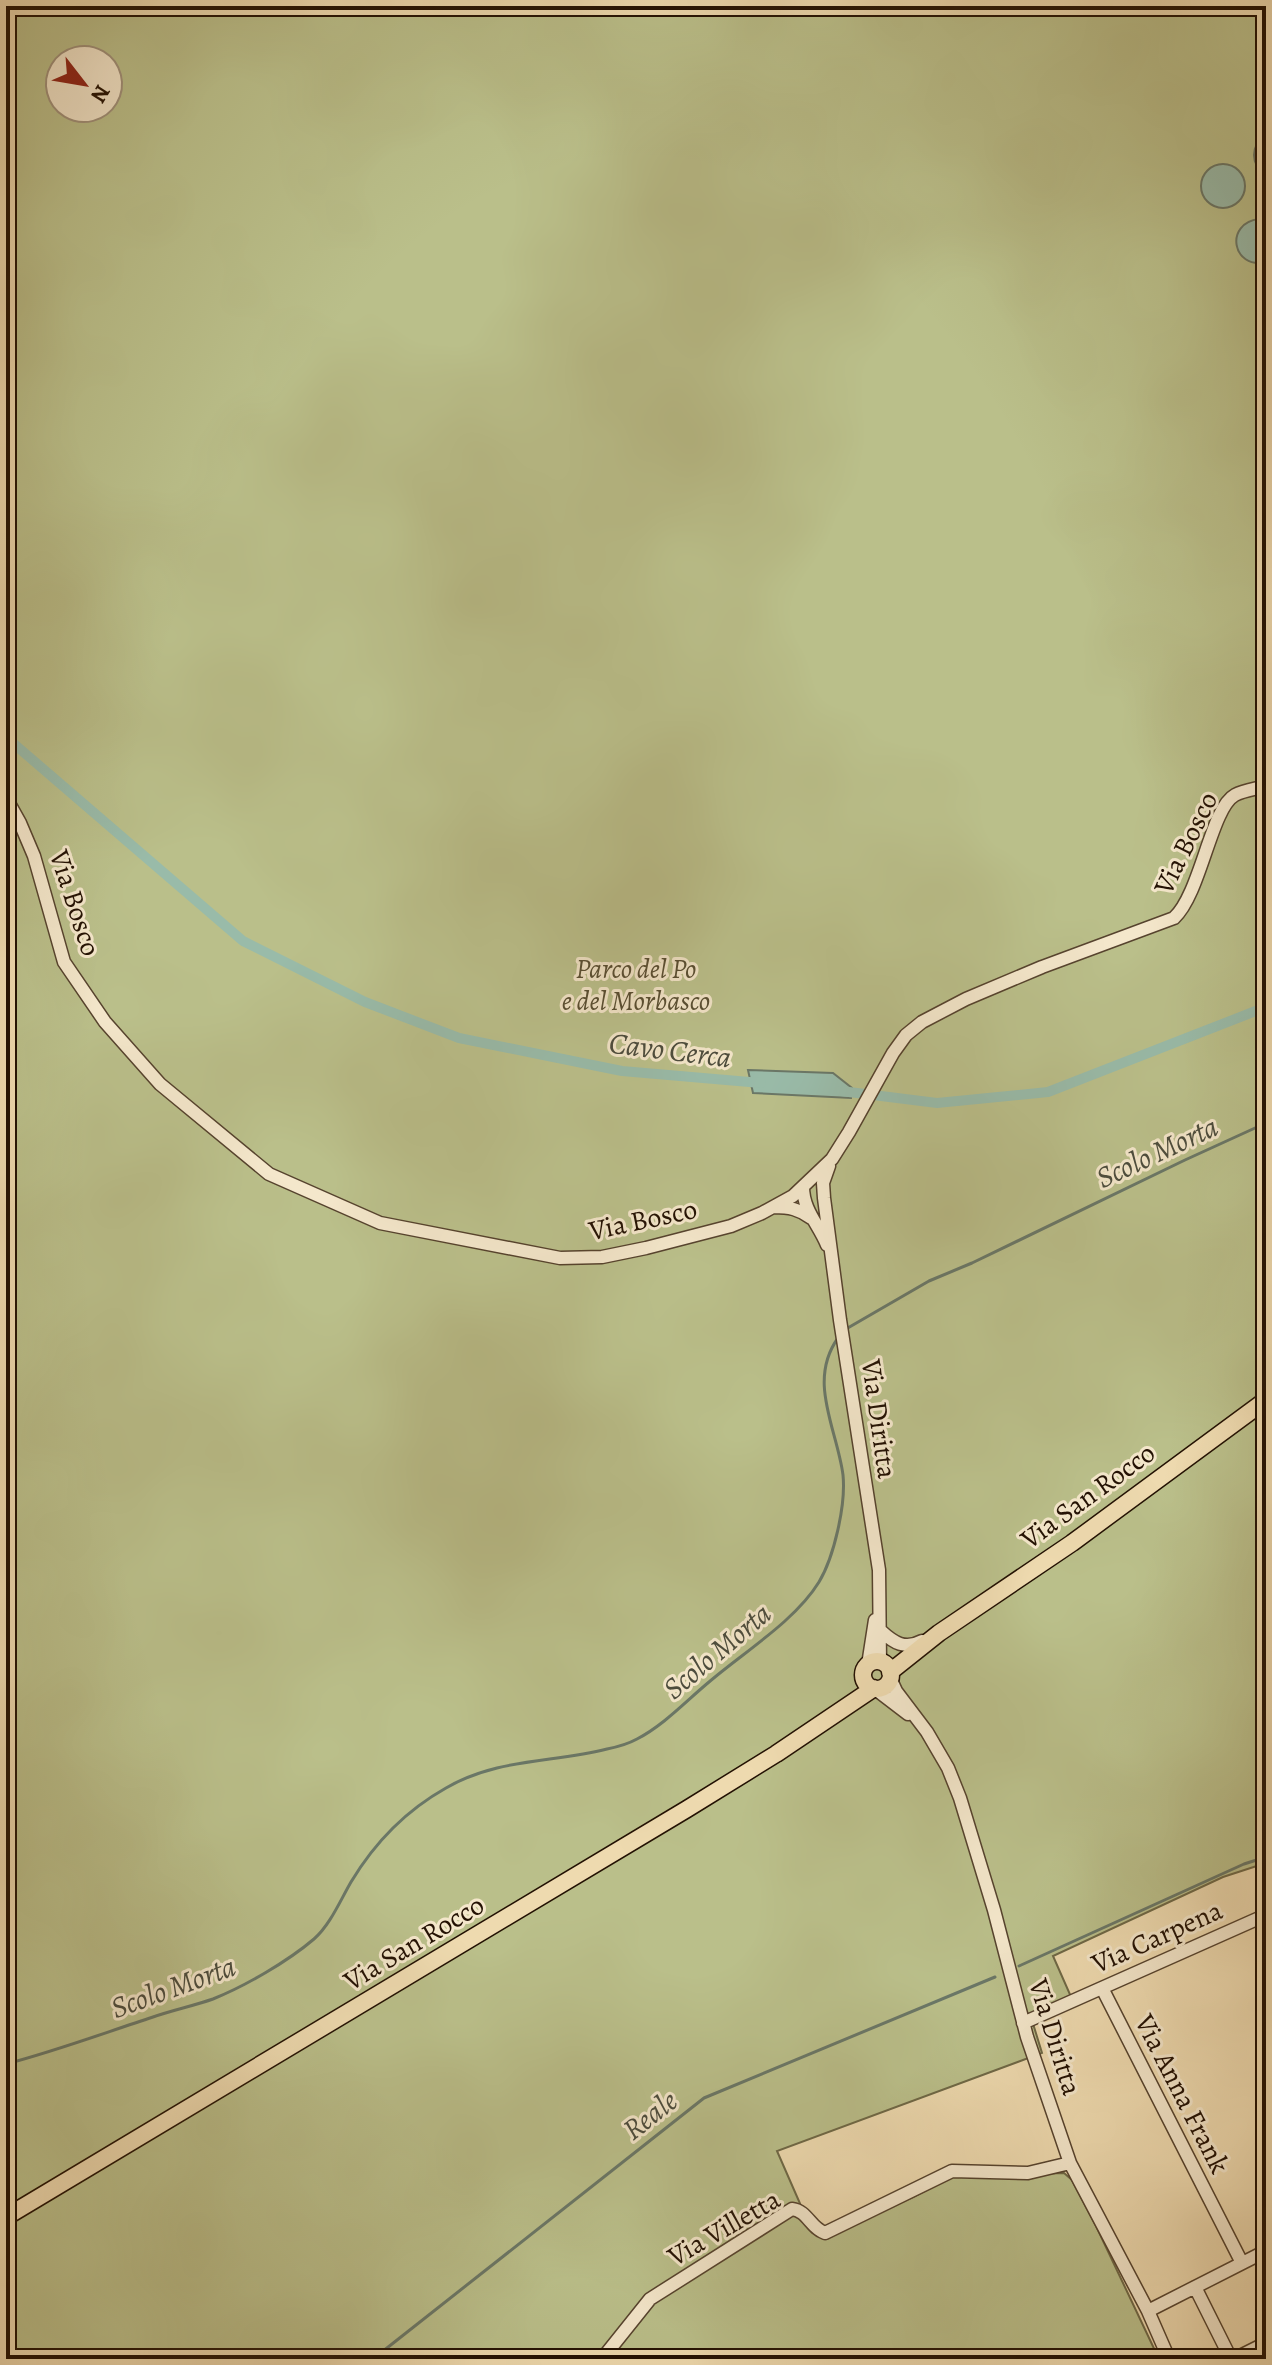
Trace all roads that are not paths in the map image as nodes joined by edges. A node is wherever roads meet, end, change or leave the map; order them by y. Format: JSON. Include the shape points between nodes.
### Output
{"nodes":[{"id":1,"x":1266,"y":786,"type":"edge"},
{"id":2,"x":6,"y":798,"type":"edge"},
{"id":3,"x":832,"y":1159,"type":"junction"},
{"id":4,"x":803,"y":1187,"type":"junction"},
{"id":5,"x":824,"y":1198,"type":"junction"},
{"id":6,"x":774,"y":1207,"type":"junction"},
{"id":7,"x":811,"y":1218,"type":"junction"},
{"id":8,"x":832,"y":1256,"type":"junction"},
{"id":9,"x":1266,"y":1400,"type":"edge"},
{"id":10,"x":880,"y":1589,"type":"junction"},
{"id":11,"x":881,"y":1631,"type":"junction"},
{"id":12,"x":939,"y":1633,"type":"junction"},
{"id":13,"x":913,"y":1646,"type":"junction"},
{"id":14,"x":882,"y":1669,"type":"junction"},
{"id":15,"x":869,"y":1685,"type":"junction"},
{"id":16,"x":917,"y":1721,"type":"junction"},
{"id":17,"x":1266,"y":1915,"type":"edge"},
{"id":18,"x":1102,"y":1988,"type":"junction"},
{"id":19,"x":1023,"y":2023,"type":"junction"},
{"id":20,"x":1070,"y":2163,"type":"junction"},
{"id":21,"x":6,"y":2217,"type":"edge"},
{"id":22,"x":1266,"y":2251,"type":"edge"},
{"id":23,"x":1242,"y":2263,"type":"junction"},
{"id":24,"x":1195,"y":2287,"type":"junction"},
{"id":25,"x":1148,"y":2311,"type":"junction"},
{"id":26,"x":1266,"y":2343,"type":"edge"},
{"id":27,"x":602,"y":2359,"type":"edge"},
{"id":28,"x":1169,"y":2359,"type":"edge"},
{"id":29,"x":1232,"y":2359,"type":"edge"}],
"edges":[{"from":1,"to":3,"type":"street","name":"Via Bosco","via":[[1228,801],[1185,906],[1174,918],[1042,967],[939,1012],[906,1035]]},
{"from":2,"to":6,"type":"street","name":"Via Bosco","via":[[34,856],[64,962],[97,1010],[160,1084],[269,1174],[380,1223],[560,1258],[646,1248],[731,1226]]},
{"from":3,"to":4,"type":"street","name":"Via Bosco"},
{"from":3,"to":5,"type":"street","name":"Via Diritta","via":[[824,1176]]},
{"from":4,"to":5,"type":"street"},
{"from":4,"to":6,"type":"street","name":"Via Bosco"},
{"from":4,"to":7,"type":"street","name":"Via Diritta"},
{"from":5,"to":8,"type":"street","name":"Via Diritta"},
{"from":6,"to":7,"type":"street","via":[[792,1208]]},
{"from":7,"to":8,"type":"street","name":"Via Diritta"},
{"from":8,"to":10,"type":"street","name":"Via Diritta"},
{"from":9,"to":12,"type":"main road","name":"Via San Rocco"},
{"from":10,"to":11,"type":"street","name":"Via Diritta"},
{"from":10,"to":14,"type":"street","name":"Via Diritta"},
{"from":11,"to":13,"type":"street","via":[[893,1642]]},
{"from":11,"to":14,"type":"street","name":"Via Diritta"},
{"from":12,"to":13,"type":"street","name":"Via San Rocco"},
{"from":12,"to":14,"type":"main road","name":"Via San Rocco"},
{"from":13,"to":14,"type":"main road","name":"Via San Rocco"},
{"from":14,"to":15,"type":"main road","name":"Via San Rocco","via":[[882,1688]]},
{"from":14,"to":15,"type":"main road","via":[[863,1673]]},
{"from":14,"to":16,"type":"street","name":"Via Diritta"},
{"from":15,"to":16,"type":"street","name":"Via Diritta"},
{"from":15,"to":21,"type":"main road","name":"Via San Rocco","via":[[845,1707],[687,1809]]},
{"from":16,"to":19,"type":"street","name":"Via Diritta","via":[[948,1768],[960,1798]]},
{"from":17,"to":18,"type":"street","name":"Via Carpena"},
{"from":18,"to":19,"type":"street","name":"Via Carpena"},
{"from":18,"to":23,"type":"street","name":"Via Anna Frank"},
{"from":19,"to":20,"type":"street","name":"Via Diritta"},
{"from":20,"to":25,"type":"street","name":"Via Diritta"},
{"from":20,"to":27,"type":"street","name":"Via Villetta","via":[[1028,2173],[952,2171],[825,2233],[792,2209],[650,2299]]},
{"from":22,"to":23,"type":"street"},
{"from":23,"to":24,"type":"street"},
{"from":24,"to":25,"type":"street"},
{"from":24,"to":29,"type":"street"},
{"from":25,"to":28,"type":"street","name":"Via Diritta"},
{"from":26,"to":29,"type":"street"}]}
